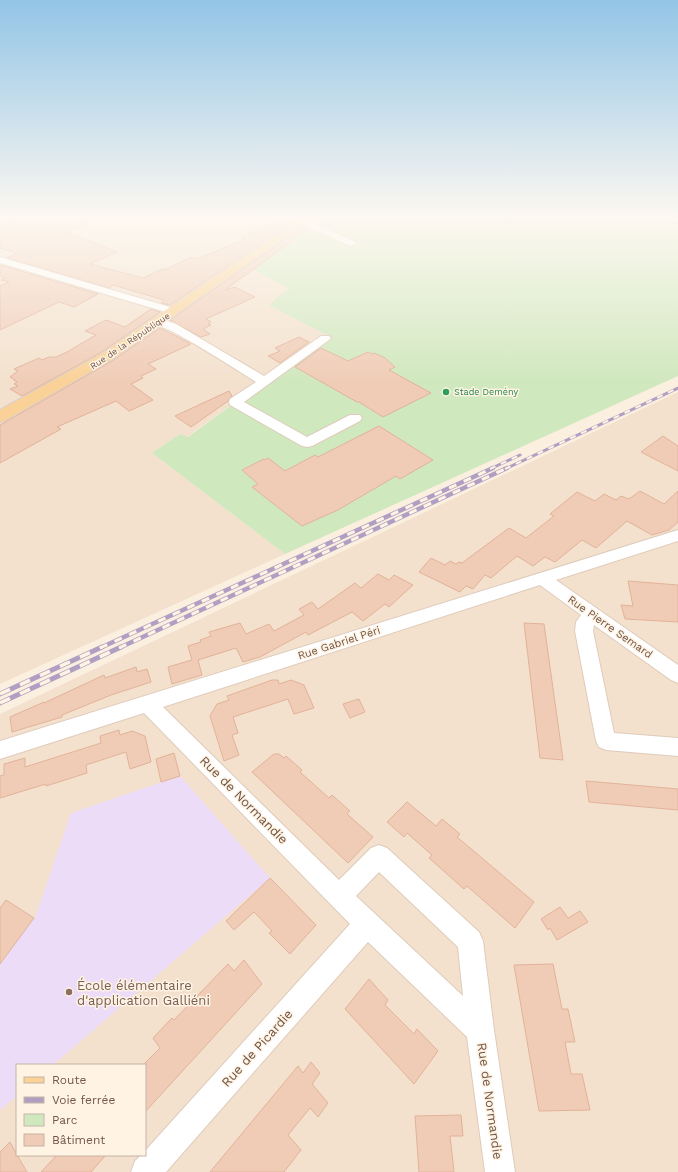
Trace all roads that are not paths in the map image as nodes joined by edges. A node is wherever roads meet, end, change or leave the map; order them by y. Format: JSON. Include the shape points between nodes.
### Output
{"nodes":[{"id":1,"x":45,"y":274,"type":"edge"},
{"id":2,"x":229,"y":274,"type":"edge"},
{"id":3,"x":174,"y":312,"type":"junction"},
{"id":4,"x":159,"y":321,"type":"junction"},
{"id":5,"x":325,"y":338,"type":"dead end"},
{"id":6,"x":264,"y":382,"type":"junction"},
{"id":7,"x":0,"y":417,"type":"edge"},
{"id":8,"x":356,"y":418,"type":"dead end"},
{"id":9,"x":678,"y":536,"type":"edge"},
{"id":10,"x":542,"y":579,"type":"junction"},
{"id":11,"x":593,"y":615,"type":"junction"},
{"id":12,"x":678,"y":675,"type":"edge"},
{"id":13,"x":147,"y":704,"type":"junction"},
{"id":14,"x":678,"y":747,"type":"edge"},
{"id":15,"x":0,"y":750,"type":"edge"},
{"id":16,"x":340,"y":896,"type":"junction"},
{"id":17,"x":367,"y":924,"type":"junction"},
{"id":18,"x":480,"y":1030,"type":"junction"},
{"id":19,"x":146,"y":1172,"type":"edge"},
{"id":20,"x":500,"y":1172,"type":"edge"}],
"edges":[{"from":1,"to":3,"type":"street"},
{"from":2,"to":3,"type":"main road","name":"Rue de la République"},
{"from":3,"to":4,"type":"main road","name":"Rue de la République"},
{"from":4,"to":6,"type":"street","via":[[217,352]]},
{"from":4,"to":7,"type":"main road","name":"Rue de la République","via":[[85,370]]},
{"from":5,"to":6,"type":"street"},
{"from":6,"to":8,"type":"street","via":[[235,402],[307,443]]},
{"from":9,"to":10,"type":"street","name":"Rue Gabriel Péri"},
{"from":10,"to":11,"type":"street","name":"Rue Pierre Semard"},
{"from":10,"to":13,"type":"street","name":"Rue Gabriel Péri"},
{"from":11,"to":12,"type":"street","name":"Rue Pierre Semard"},
{"from":11,"to":14,"type":"street","via":[[585,622],[584,631],[606,741]]},
{"from":13,"to":15,"type":"street","name":"Rue Gabriel Péri"},
{"from":13,"to":16,"type":"street","name":"Rue de Normandie"},
{"from":16,"to":17,"type":"street","name":"Rue de Normandie"},
{"from":16,"to":18,"type":"street","name":"Rue de Normandie","via":[[379,856],[470,941]]},
{"from":17,"to":18,"type":"street","name":"Rue de Normandie"},
{"from":17,"to":19,"type":"street","name":"Rue de Picardie"},
{"from":18,"to":20,"type":"street","name":"Rue de Normandie"}]}
